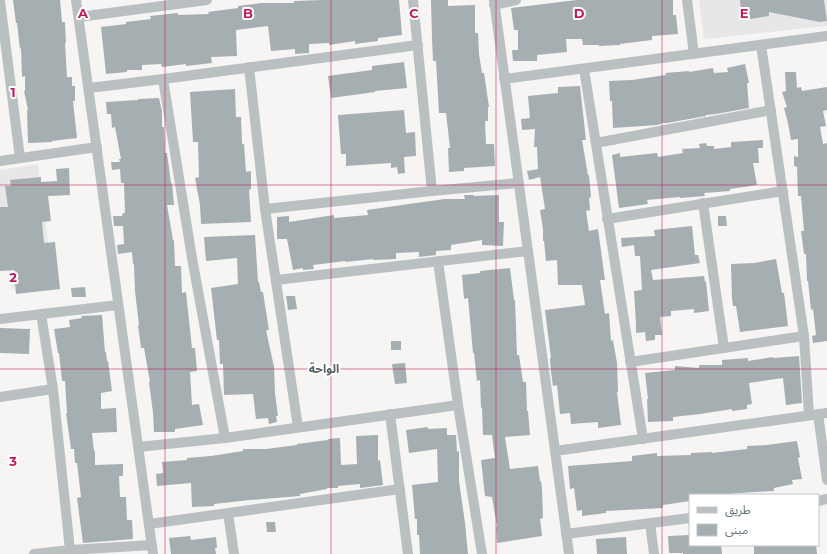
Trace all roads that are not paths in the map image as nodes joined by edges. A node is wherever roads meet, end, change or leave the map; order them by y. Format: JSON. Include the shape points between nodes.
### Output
{"nodes":[{"id":1,"x":76,"y":0,"type":"edge"},
{"id":2,"x":207,"y":0,"type":"edge"},
{"id":3,"x":413,"y":0,"type":"edge"},
{"id":4,"x":516,"y":0,"type":"edge"},
{"id":5,"x":687,"y":0,"type":"edge"},
{"id":6,"x":0,"y":1,"type":"edge"},
{"id":7,"x":163,"y":3,"type":"edge"},
{"id":8,"x":494,"y":3,"type":"edge"},
{"id":9,"x":79,"y":17,"type":"junction"},
{"id":10,"x":827,"y":36,"type":"edge"},
{"id":11,"x":418,"y":45,"type":"junction"},
{"id":12,"x":761,"y":45,"type":"junction"},
{"id":13,"x":694,"y":54,"type":"junction"},
{"id":14,"x":249,"y":67,"type":"junction"},
{"id":15,"x":584,"y":69,"type":"junction"},
{"id":16,"x":164,"y":79,"type":"junction"},
{"id":17,"x":504,"y":79,"type":"junction"},
{"id":18,"x":89,"y":88,"type":"junction"},
{"id":19,"x":771,"y":110,"type":"junction"},
{"id":20,"x":596,"y":143,"type":"junction"},
{"id":21,"x":97,"y":147,"type":"junction"},
{"id":22,"x":20,"y":158,"type":"junction"},
{"id":23,"x":0,"y":161,"type":"edge"},
{"id":24,"x":519,"y":183,"type":"junction"},
{"id":25,"x":432,"y":191,"type":"junction"},
{"id":26,"x":782,"y":191,"type":"junction"},
{"id":27,"x":703,"y":203,"type":"junction"},
{"id":28,"x":265,"y":209,"type":"junction"},
{"id":29,"x":607,"y":219,"type":"junction"},
{"id":30,"x":528,"y":251,"type":"junction"},
{"id":31,"x":438,"y":261,"type":"junction"},
{"id":32,"x":276,"y":280,"type":"junction"},
{"id":33,"x":118,"y":305,"type":"junction"},
{"id":34,"x":41,"y":314,"type":"junction"},
{"id":35,"x":0,"y":319,"type":"edge"},
{"id":36,"x":804,"y":336,"type":"junction"},
{"id":37,"x":724,"y":348,"type":"junction"},
{"id":38,"x":630,"y":362,"type":"junction"},
{"id":39,"x":53,"y":390,"type":"junction"},
{"id":40,"x":0,"y":397,"type":"edge"},
{"id":41,"x":458,"y":405,"type":"junction"},
{"id":42,"x":390,"y":414,"type":"junction"},
{"id":43,"x":818,"y":414,"type":"edge"},
{"id":44,"x":298,"y":427,"type":"junction"},
{"id":45,"x":225,"y":438,"type":"junction"},
{"id":46,"x":642,"y":439,"type":"junction"},
{"id":47,"x":138,"y":447,"type":"junction"},
{"id":48,"x":555,"y":451,"type":"junction"},
{"id":49,"x":827,"y":480,"type":"edge"},
{"id":50,"x":400,"y":489,"type":"junction"},
{"id":51,"x":228,"y":513,"type":"junction"},
{"id":52,"x":689,"y":518,"type":"edge"},
{"id":53,"x":650,"y":523,"type":"junction"},
{"id":54,"x":149,"y":524,"type":"junction"},
{"id":55,"x":566,"y":534,"type":"junction"},
{"id":56,"x":70,"y":550,"type":"junction"},
{"id":57,"x":152,"y":550,"type":"edge"},
{"id":58,"x":34,"y":554,"type":"edge"},
{"id":59,"x":234,"y":554,"type":"edge"},
{"id":60,"x":408,"y":554,"type":"edge"},
{"id":61,"x":482,"y":554,"type":"edge"},
{"id":62,"x":569,"y":554,"type":"edge"},
{"id":63,"x":654,"y":554,"type":"edge"}],
"edges":[{"from":1,"to":9,"type":"street"},
{"from":2,"to":7,"type":"street"},
{"from":3,"to":11,"type":"street"},
{"from":4,"to":8,"type":"street"},
{"from":5,"to":13,"type":"street"},
{"from":6,"to":22,"type":"street"},
{"from":7,"to":9,"type":"street"},
{"from":8,"to":17,"type":"street"},
{"from":9,"to":18,"type":"street"},
{"from":10,"to":12,"type":"street"},
{"from":11,"to":14,"type":"street"},
{"from":11,"to":25,"type":"street"},
{"from":12,"to":13,"type":"street"},
{"from":12,"to":19,"type":"street"},
{"from":13,"to":15,"type":"street"},
{"from":14,"to":16,"type":"street"},
{"from":14,"to":28,"type":"street"},
{"from":15,"to":17,"type":"street"},
{"from":15,"to":20,"type":"street"},
{"from":16,"to":18,"type":"street"},
{"from":16,"to":45,"type":"street","via":[[192,258]]},
{"from":17,"to":24,"type":"street"},
{"from":18,"to":21,"type":"street"},
{"from":19,"to":20,"type":"street"},
{"from":19,"to":26,"type":"street"},
{"from":20,"to":29,"type":"street"},
{"from":21,"to":22,"type":"street"},
{"from":21,"to":33,"type":"street"},
{"from":22,"to":23,"type":"street"},
{"from":24,"to":25,"type":"street"},
{"from":24,"to":30,"type":"street"},
{"from":25,"to":28,"type":"street"},
{"from":26,"to":27,"type":"street"},
{"from":26,"to":36,"type":"street"},
{"from":27,"to":29,"type":"street"},
{"from":27,"to":37,"type":"street"},
{"from":28,"to":32,"type":"street"},
{"from":29,"to":38,"type":"street"},
{"from":30,"to":31,"type":"street"},
{"from":30,"to":48,"type":"street"},
{"from":31,"to":32,"type":"street"},
{"from":31,"to":41,"type":"street"},
{"from":32,"to":44,"type":"street"},
{"from":33,"to":34,"type":"street"},
{"from":33,"to":47,"type":"street"},
{"from":34,"to":35,"type":"street"},
{"from":34,"to":39,"type":"street"},
{"from":36,"to":37,"type":"street"},
{"from":36,"to":43,"type":"street"},
{"from":37,"to":38,"type":"street"},
{"from":38,"to":46,"type":"street"},
{"from":39,"to":40,"type":"street"},
{"from":39,"to":56,"type":"street"},
{"from":41,"to":42,"type":"street"},
{"from":41,"to":61,"type":"street"},
{"from":42,"to":44,"type":"street"},
{"from":42,"to":50,"type":"street"},
{"from":43,"to":46,"type":"street"},
{"from":43,"to":49,"type":"street"},
{"from":44,"to":45,"type":"street"},
{"from":45,"to":47,"type":"street"},
{"from":46,"to":48,"type":"street"},
{"from":47,"to":54,"type":"street"},
{"from":48,"to":55,"type":"street"},
{"from":50,"to":51,"type":"street"},
{"from":50,"to":60,"type":"street"},
{"from":51,"to":54,"type":"street"},
{"from":51,"to":59,"type":"street"},
{"from":52,"to":53,"type":"street"},
{"from":53,"to":55,"type":"street"},
{"from":53,"to":63,"type":"street"},
{"from":54,"to":57,"type":"street"},
{"from":55,"to":62,"type":"street"},
{"from":56,"to":57,"type":"street"},
{"from":56,"to":58,"type":"street"}]}
